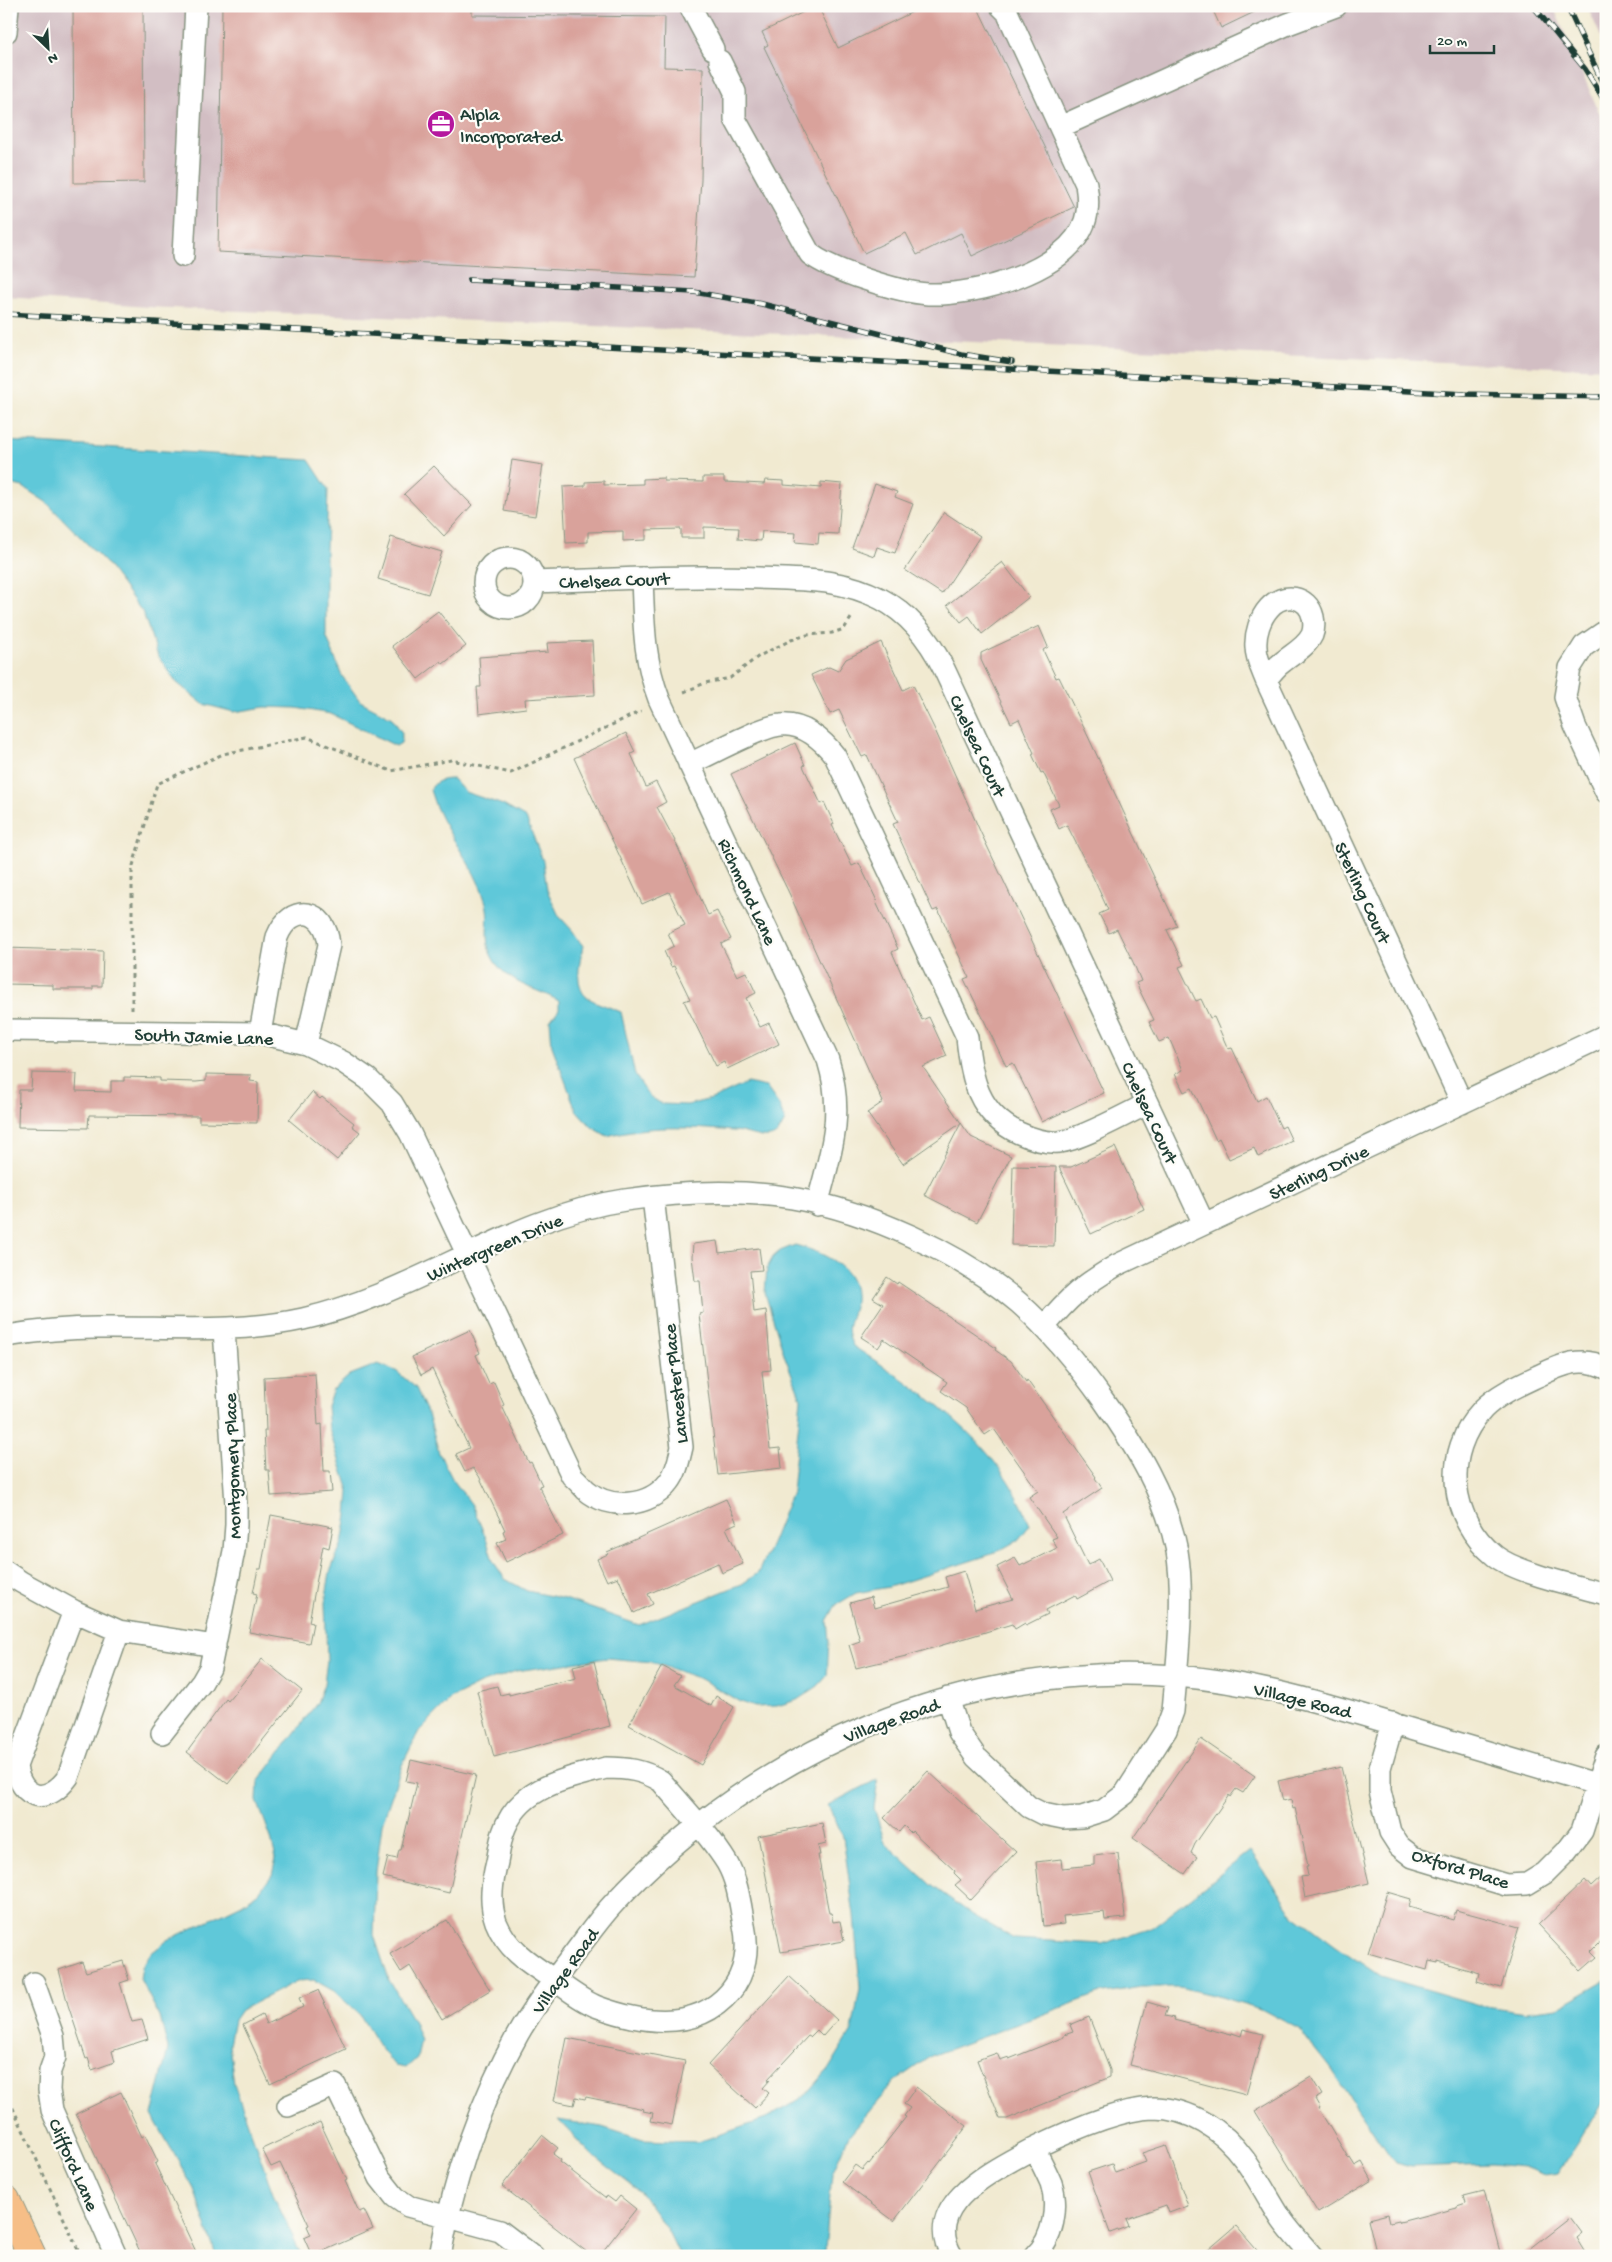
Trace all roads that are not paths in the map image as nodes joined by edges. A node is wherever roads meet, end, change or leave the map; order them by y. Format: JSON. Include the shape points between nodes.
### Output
{"nodes":[{"id":1,"x":8,"y":6,"type":"edge"},
{"id":2,"x":196,"y":6,"type":"edge"},
{"id":3,"x":690,"y":6,"type":"edge"},
{"id":4,"x":1001,"y":6,"type":"edge"},
{"id":5,"x":1336,"y":6,"type":"edge"},
{"id":6,"x":6,"y":32,"type":"edge"},
{"id":7,"x":1060,"y":127,"type":"junction"},
{"id":8,"x":183,"y":256,"type":"dead end"},
{"id":9,"x":642,"y":578,"type":"junction"},
{"id":10,"x":535,"y":582,"type":"dead end"},
{"id":11,"x":1606,"y":631,"type":"edge"},
{"id":12,"x":1266,"y":680,"type":"dead end"},
{"id":13,"x":690,"y":764,"type":"junction"},
{"id":14,"x":1606,"y":792,"type":"edge"},
{"id":15,"x":6,"y":1030,"type":"edge"},
{"id":16,"x":260,"y":1033,"type":"junction"},
{"id":17,"x":1606,"y":1035,"type":"edge"},
{"id":18,"x":306,"y":1044,"type":"junction"},
{"id":19,"x":1462,"y":1103,"type":"junction"},
{"id":20,"x":1147,"y":1104,"type":"junction"},
{"id":21,"x":653,"y":1197,"type":"junction"},
{"id":22,"x":817,"y":1205,"type":"junction"},
{"id":23,"x":1204,"y":1224,"type":"junction"},
{"id":24,"x":469,"y":1254,"type":"junction"},
{"id":25,"x":1044,"y":1327,"type":"junction"},
{"id":26,"x":224,"y":1330,"type":"junction"},
{"id":27,"x":6,"y":1336,"type":"edge"},
{"id":28,"x":1606,"y":1368,"type":"edge"},
{"id":29,"x":6,"y":1572,"type":"edge"},
{"id":30,"x":1606,"y":1594,"type":"edge"},
{"id":31,"x":74,"y":1611,"type":"junction"},
{"id":32,"x":119,"y":1631,"type":"junction"},
{"id":33,"x":215,"y":1646,"type":"junction"},
{"id":34,"x":1176,"y":1676,"type":"junction"},
{"id":35,"x":948,"y":1698,"type":"junction"},
{"id":36,"x":1393,"y":1723,"type":"junction"},
{"id":37,"x":162,"y":1733,"type":"dead end"},
{"id":38,"x":1606,"y":1756,"type":"edge"},
{"id":39,"x":1601,"y":1786,"type":"edge"},
{"id":40,"x":697,"y":1825,"type":"junction"},
{"id":41,"x":554,"y":1980,"type":"junction"},
{"id":42,"x":34,"y":1983,"type":"dead end"},
{"id":43,"x":288,"y":2106,"type":"dead end"},
{"id":44,"x":1034,"y":2148,"type":"junction"},
{"id":45,"x":6,"y":2200,"type":"edge"},
{"id":46,"x":447,"y":2216,"type":"junction"},
{"id":47,"x":32,"y":2256,"type":"edge"},
{"id":48,"x":116,"y":2256,"type":"edge"},
{"id":49,"x":440,"y":2256,"type":"edge"},
{"id":50,"x":533,"y":2256,"type":"edge"},
{"id":51,"x":952,"y":2256,"type":"edge"},
{"id":52,"x":1035,"y":2256,"type":"edge"},
{"id":53,"x":1312,"y":2256,"type":"edge"}],
"edges":[{"from":1,"to":6,"type":"street"},
{"from":2,"to":8,"type":"street"},
{"from":3,"to":7,"type":"street","via":[[735,92],[735,120],[810,254],[820,262],[880,284],[927,294],[970,292],[1044,266],[1062,254],[1085,222],[1088,203],[1086,184]]},
{"from":4,"to":7,"type":"street","via":[[1007,12]]},
{"from":5,"to":7,"type":"street","via":[[1288,24]]},
{"from":9,"to":10,"type":"street","name":"Chelsea Court"},
{"from":9,"to":13,"type":"street","name":"Richmond Lane","via":[[649,674]]},
{"from":9,"to":20,"type":"street","name":"Chelsea Court","via":[[694,576],[833,581],[883,600],[918,629],[944,669]]},
{"from":11,"to":14,"type":"street","via":[[1584,646],[1570,668],[1566,697],[1575,726]]},
{"from":12,"to":19,"type":"street","name":"Sterling Court"},
{"from":13,"to":20,"type":"street","via":[[781,725],[799,728],[825,743],[835,756],[967,1037],[971,1072],[978,1093],[1005,1126],[1041,1142],[1060,1142],[1078,1137]]},
{"from":13,"to":22,"type":"street","name":"Richmond Lane","via":[[828,1060],[837,1110],[836,1127]]},
{"from":15,"to":16,"type":"street","name":"South Jamie Lane"},
{"from":16,"to":18,"type":"street","name":"South Jamie Lane"},
{"from":16,"to":18,"type":"street","via":[[281,927],[289,917],[302,913],[313,915],[323,922],[329,945]]},
{"from":17,"to":19,"type":"street","name":"Sterling Drive"},
{"from":18,"to":24,"type":"street","name":"South Jamie Lane","via":[[343,1062],[368,1079],[392,1103]]},
{"from":19,"to":23,"type":"street","name":"Sterling Drive"},
{"from":20,"to":23,"type":"street","name":"Chelsea Court"},
{"from":21,"to":22,"type":"street","name":"Wintergreen Drive","via":[[751,1194],[793,1198]]},
{"from":21,"to":24,"type":"street","name":"Wintergreen Drive","via":[[583,1209],[516,1232]]},
{"from":21,"to":24,"type":"street","name":"Lancester Place","via":[[682,1447],[678,1465],[668,1483],[652,1496],[634,1504],[603,1499],[587,1491],[572,1476]]},
{"from":22,"to":25,"type":"street","name":"Wintergreen Drive","via":[[883,1226],[959,1261],[1019,1303]]},
{"from":23,"to":25,"type":"street","name":"Sterling Drive","via":[[1090,1281],[1068,1298]]},
{"from":24,"to":26,"type":"street","name":"Wintergreen Drive","via":[[386,1293],[343,1309],[262,1327]]},
{"from":25,"to":34,"type":"street","name":"Wintergreen Drive","via":[[1071,1356],[1120,1424],[1156,1485],[1169,1518],[1177,1553],[1180,1589]]},
{"from":26,"to":27,"type":"street","name":"Wintergreen Drive","via":[[50,1329]]},
{"from":26,"to":33,"type":"street","name":"Montgomery Place","via":[[236,1525]]},
{"from":28,"to":30,"type":"street","via":[[1581,1361],[1565,1363],[1500,1395],[1484,1408],[1468,1430],[1456,1462],[1455,1482],[1460,1508],[1468,1526],[1496,1557],[1514,1567]]},
{"from":29,"to":31,"type":"street"},
{"from":31,"to":32,"type":"street"},
{"from":31,"to":32,"type":"street","via":[[16,1766],[18,1778],[32,1794],[51,1794],[68,1777]]},
{"from":32,"to":33,"type":"street"},
{"from":33,"to":37,"type":"street","name":"Montgomery Place","via":[[210,1668],[202,1682]]},
{"from":34,"to":35,"type":"street","name":"Village Road","via":[[1114,1674],[1058,1678]]},
{"from":34,"to":35,"type":"street","name":"Wintergreen Drive","via":[[1166,1730],[1125,1794],[1104,1810],[1082,1817],[1063,1818],[1028,1807],[976,1757],[959,1732]]},
{"from":34,"to":36,"type":"street","name":"Village Road","via":[[1234,1682],[1296,1695]]},
{"from":35,"to":40,"type":"street","name":"Village Road","via":[[891,1716],[831,1742],[779,1769]]},
{"from":36,"to":39,"type":"street","name":"Village Road"},
{"from":36,"to":39,"type":"street","name":"Oxford Place","via":[[1380,1768],[1380,1791],[1390,1832],[1412,1857],[1506,1885],[1526,1884],[1545,1873],[1567,1851],[1582,1831]]},
{"from":38,"to":39,"type":"street","name":"Oxford Place"},
{"from":40,"to":41,"type":"street","name":"Village Road","via":[[613,1905]]},
{"from":40,"to":41,"type":"street","via":[[727,1863],[736,1882],[747,1936],[746,1960],[738,1982],[724,1999],[689,2019],[654,2022],[597,2007]]},
{"from":40,"to":41,"type":"street","via":[[661,1781],[647,1772],[626,1768],[606,1768],[552,1782],[522,1803],[504,1832],[492,1881],[492,1901],[504,1938],[517,1954]]},
{"from":41,"to":46,"type":"street","name":"Village Road","via":[[519,2033],[493,2084],[471,2138]]},
{"from":42,"to":48,"type":"street","name":"Clifford Lane","via":[[53,2036],[55,2057],[49,2090],[52,2110]]},
{"from":43,"to":46,"type":"street","via":[[335,2085],[387,2188],[408,2206]]},
{"from":44,"to":51,"type":"street","via":[[961,2194],[946,2219],[944,2233]]},
{"from":44,"to":52,"type":"street","via":[[1051,2185],[1054,2203],[1053,2222]]},
{"from":44,"to":53,"type":"street","via":[[1124,2113],[1154,2108],[1202,2121],[1224,2135],[1243,2158],[1283,2222]]},
{"from":45,"to":47,"type":"main road"},
{"from":46,"to":49,"type":"street","name":"Village Road"},
{"from":46,"to":50,"type":"street","via":[[500,2231]]}]}
